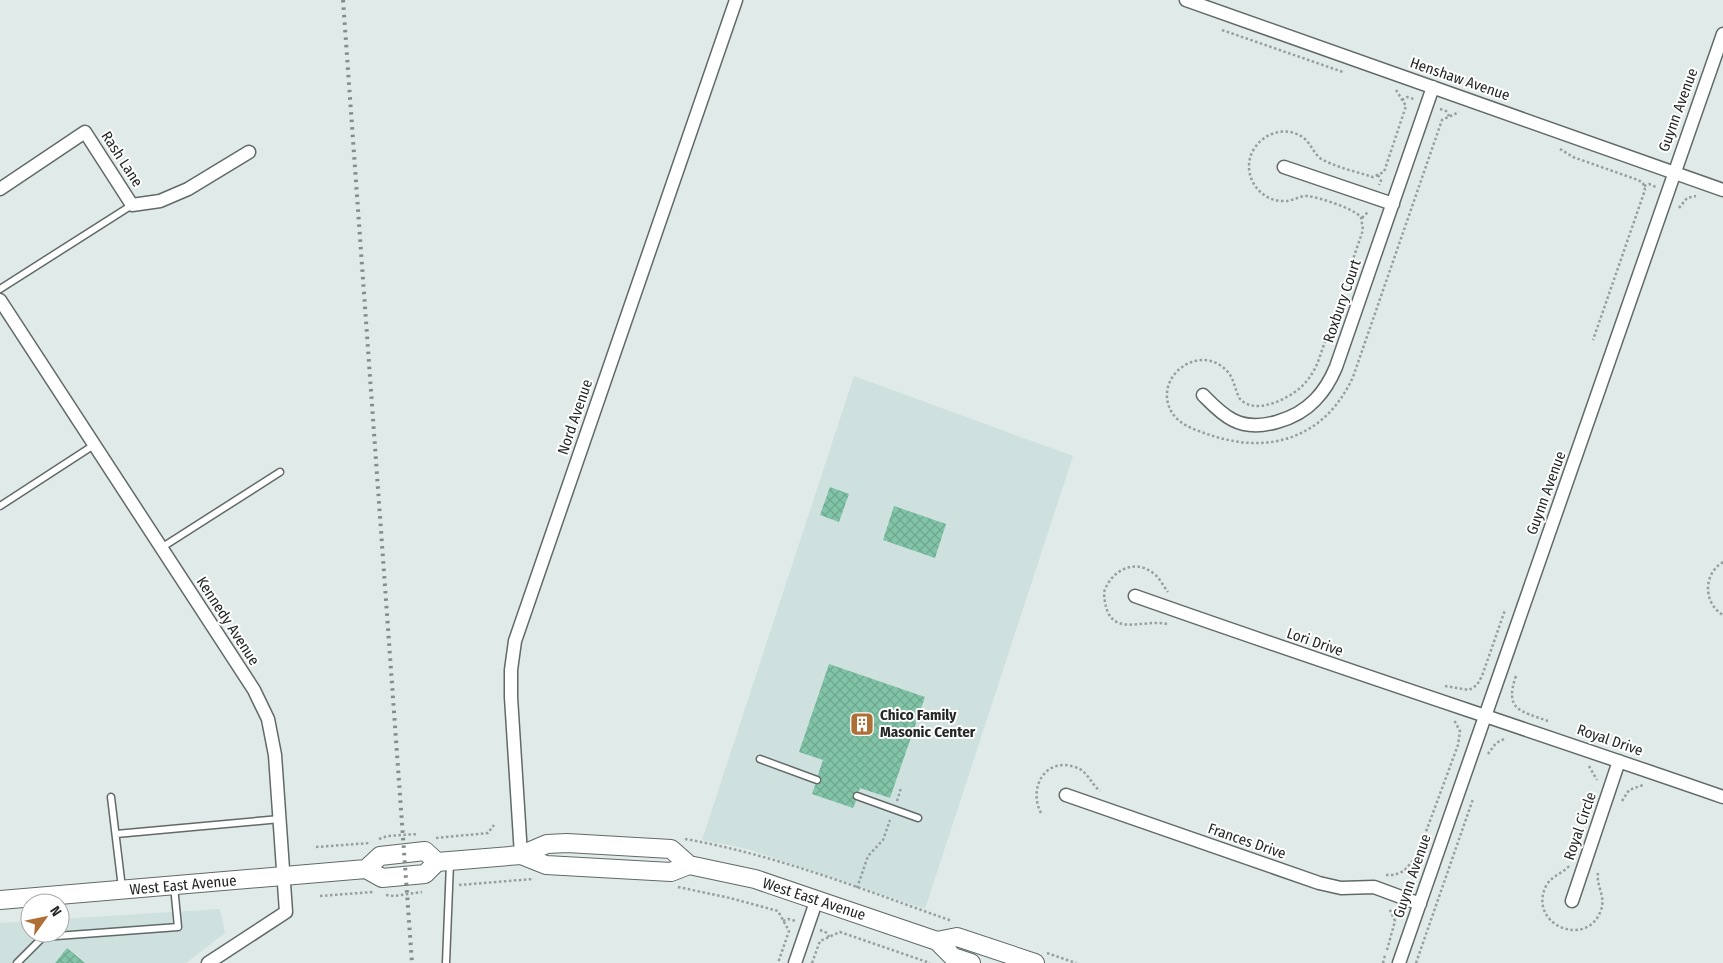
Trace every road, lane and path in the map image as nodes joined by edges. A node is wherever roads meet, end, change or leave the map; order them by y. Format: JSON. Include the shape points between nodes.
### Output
{"nodes":[{"id":1,"x":736,"y":0,"type":"edge"},
{"id":2,"x":1186,"y":0,"type":"edge"},
{"id":3,"x":1723,"y":34,"type":"edge"},
{"id":4,"x":1433,"y":87,"type":"junction"},
{"id":5,"x":249,"y":152,"type":"dead end"},
{"id":6,"x":1284,"y":167,"type":"dead end"},
{"id":7,"x":1674,"y":172,"type":"junction"},
{"id":8,"x":0,"y":189,"type":"edge"},
{"id":9,"x":1723,"y":190,"type":"edge"},
{"id":10,"x":1703,"y":197,"type":"dead end"},
{"id":11,"x":1393,"y":204,"type":"junction"},
{"id":12,"x":132,"y":205,"type":"junction"},
{"id":13,"x":1676,"y":214,"type":"dead end"},
{"id":14,"x":0,"y":289,"type":"edge"},
{"id":15,"x":0,"y":300,"type":"edge"},
{"id":16,"x":1203,"y":395,"type":"dead end"},
{"id":17,"x":94,"y":445,"type":"junction"},
{"id":18,"x":280,"y":472,"type":"dead end"},
{"id":19,"x":0,"y":506,"type":"edge"},
{"id":20,"x":161,"y":548,"type":"junction"},
{"id":21,"x":1723,"y":562,"type":"edge"},
{"id":22,"x":1171,"y":594,"type":"dead end"},
{"id":23,"x":1134,"y":596,"type":"dead end"},
{"id":24,"x":1504,"y":610,"type":"dead end"},
{"id":25,"x":1723,"y":615,"type":"edge"},
{"id":26,"x":1173,"y":625,"type":"dead end"},
{"id":27,"x":1516,"y":676,"type":"dead end"},
{"id":28,"x":1441,"y":686,"type":"dead end"},
{"id":29,"x":1486,"y":714,"type":"junction"},
{"id":30,"x":1451,"y":718,"type":"dead end"},
{"id":31,"x":1549,"y":721,"type":"dead end"},
{"id":32,"x":1510,"y":738,"type":"dead end"},
{"id":33,"x":760,"y":759,"type":"dead end"},
{"id":34,"x":1619,"y":761,"type":"junction"},
{"id":35,"x":1485,"y":762,"type":"dead end"},
{"id":36,"x":1585,"y":764,"type":"dead end"},
{"id":37,"x":817,"y":780,"type":"dead end"},
{"id":38,"x":1597,"y":785,"type":"dead end"},
{"id":39,"x":1648,"y":786,"type":"dead end"},
{"id":40,"x":901,"y":788,"type":"dead end"},
{"id":41,"x":1476,"y":790,"type":"dead end"},
{"id":42,"x":1102,"y":792,"type":"dead end"},
{"id":43,"x":1066,"y":795,"type":"dead end"},
{"id":44,"x":857,"y":796,"type":"dead end"},
{"id":45,"x":112,"y":797,"type":"dead end"},
{"id":46,"x":1723,"y":797,"type":"edge"},
{"id":47,"x":1620,"y":808,"type":"dead end"},
{"id":48,"x":894,"y":809,"type":"junction"},
{"id":49,"x":1041,"y":813,"type":"dead end"},
{"id":50,"x":918,"y":818,"type":"dead end"},
{"id":51,"x":280,"y":819,"type":"junction"},
{"id":52,"x":116,"y":834,"type":"junction"},
{"id":53,"x":521,"y":855,"type":"junction"},
{"id":54,"x":1571,"y":860,"type":"dead end"},
{"id":55,"x":443,"y":862,"type":"junction"},
{"id":56,"x":1599,"y":867,"type":"dead end"},
{"id":57,"x":1384,"y":875,"type":"dead end"},
{"id":58,"x":285,"y":876,"type":"junction"},
{"id":59,"x":542,"y":878,"type":"dead end"},
{"id":60,"x":174,"y":886,"type":"junction"},
{"id":61,"x":448,"y":886,"type":"junction"},
{"id":62,"x":677,"y":887,"type":"dead end"},
{"id":63,"x":858,"y":888,"type":"dead end"},
{"id":64,"x":122,"y":890,"type":"junction"},
{"id":65,"x":320,"y":896,"type":"dead end"},
{"id":66,"x":817,"y":899,"type":"junction"},
{"id":67,"x":0,"y":900,"type":"edge"},
{"id":68,"x":1572,"y":901,"type":"dead end"},
{"id":69,"x":1420,"y":904,"type":"junction"},
{"id":70,"x":1386,"y":906,"type":"dead end"},
{"id":71,"x":937,"y":941,"type":"junction"},
{"id":72,"x":17,"y":963,"type":"edge"},
{"id":73,"x":208,"y":963,"type":"edge"},
{"id":74,"x":446,"y":963,"type":"edge"},
{"id":75,"x":778,"y":963,"type":"edge"},
{"id":76,"x":795,"y":963,"type":"edge"},
{"id":77,"x":812,"y":963,"type":"edge"},
{"id":78,"x":930,"y":963,"type":"edge"},
{"id":79,"x":971,"y":963,"type":"edge"},
{"id":80,"x":1035,"y":963,"type":"edge"},
{"id":81,"x":1382,"y":963,"type":"edge"},
{"id":82,"x":1399,"y":963,"type":"edge"},
{"id":83,"x":1416,"y":963,"type":"edge"}],
"edges":[{"from":1,"to":53,"type":"street","name":"Nord Avenue","via":[[515,641],[511,698]]},
{"from":2,"to":4,"type":"street","name":"Henshaw Avenue"},
{"from":3,"to":7,"type":"street","name":"Guynn Avenue"},
{"from":4,"to":7,"type":"street","name":"Henshaw Avenue"},
{"from":4,"to":11,"type":"street","name":"Roxbury Court"},
{"from":5,"to":12,"type":"street","name":"Rash Lane","via":[[188,189],[160,201]]},
{"from":6,"to":11,"type":"street"},
{"from":7,"to":9,"type":"street","name":"Henshaw Avenue"},
{"from":7,"to":29,"type":"street","name":"Guynn Avenue"},
{"from":8,"to":12,"type":"street","name":"Rash Lane","via":[[85,132]]},
{"from":10,"to":13,"type":"path","via":[[1687,198]]},
{"from":11,"to":16,"type":"street","name":"Roxbury Court","via":[[1336,367],[1314,401],[1276,422],[1247,424],[1227,417]]},
{"from":12,"to":14,"type":"lane"},
{"from":15,"to":17,"type":"street","name":"Kennedy Avenue"},
{"from":17,"to":19,"type":"lane"},
{"from":17,"to":20,"type":"street","name":"Kennedy Avenue"},
{"from":18,"to":20,"type":"lane"},
{"from":20,"to":51,"type":"street","name":"Kennedy Avenue","via":[[254,690],[268,720],[275,755]]},
{"from":21,"to":25,"type":"path","via":[[1712,572],[1707,590],[1711,603]]},
{"from":22,"to":26,"type":"path","via":[[1154,574],[1134,566],[1114,574],[1104,592],[1107,607],[1121,623]]},
{"from":23,"to":29,"type":"street","name":"Lori Drive"},
{"from":24,"to":28,"type":"path","via":[[1480,682],[1464,690]]},
{"from":27,"to":31,"type":"path","via":[[1511,690],[1513,704],[1522,712]]},
{"from":29,"to":34,"type":"street","name":"Royal Drive"},
{"from":29,"to":69,"type":"street","name":"Guynn Avenue"},
{"from":30,"to":57,"type":"path","via":[[1460,731],[1458,745],[1417,856],[1404,871]]},
{"from":32,"to":35,"type":"path","via":[[1496,743]]},
{"from":33,"to":37,"type":"lane"},
{"from":34,"to":46,"type":"street","name":"Royal Drive"},
{"from":34,"to":68,"type":"street","name":"Royal Circle"},
{"from":36,"to":38,"type":"path","via":[[1596,774]]},
{"from":39,"to":47,"type":"path","via":[[1637,785],[1629,790]]},
{"from":40,"to":48,"type":"path"},
{"from":41,"to":83,"type":"path"},
{"from":42,"to":49,"type":"path","via":[[1083,770],[1070,765],[1058,767],[1042,776],[1037,786],[1036,802]]},
{"from":43,"to":69,"type":"street","name":"Frances Drive","via":[[1319,884],[1341,888],[1374,887]]},
{"from":44,"to":48,"type":"lane"},
{"from":45,"to":52,"type":"lane"},
{"from":48,"to":50,"type":"lane"},
{"from":48,"to":63,"type":"path","via":[[883,840],[868,856]]},
{"from":51,"to":52,"type":"lane"},
{"from":51,"to":58,"type":"street","name":"Kennedy Avenue"},
{"from":52,"to":64,"type":"lane"},
{"from":53,"to":55,"type":"main road","name":"West East Avenue"},
{"from":53,"to":66,"type":"main road","name":"West East Avenue","via":[[546,865],[671,872],[689,865],[755,879]]},
{"from":54,"to":56,"type":"path","via":[[1565,870],[1549,881],[1543,901],[1548,918],[1564,930],[1583,929],[1599,914],[1603,900],[1597,881]]},
{"from":55,"to":58,"type":"main road","name":"West East Avenue","via":[[425,852],[380,856],[366,869]]},
{"from":55,"to":61,"type":"lane"},
{"from":58,"to":60,"type":"main road","name":"West East Avenue"},
{"from":58,"to":73,"type":"street","name":"Kennedy Avenue","via":[[286,912]]},
{"from":59,"to":61,"type":"path"},
{"from":60,"to":64,"type":"main road","name":"West East Avenue"},
{"from":60,"to":72,"type":"lane","via":[[178,927],[43,937]]},
{"from":61,"to":65,"type":"path","via":[[433,887],[416,894],[389,896],[380,892]]},
{"from":61,"to":74,"type":"lane"},
{"from":62,"to":75,"type":"path","via":[[778,911],[789,931]]},
{"from":64,"to":67,"type":"main road","name":"West East Avenue"},
{"from":66,"to":71,"type":"main road","name":"West East Avenue"},
{"from":66,"to":76,"type":"street"},
{"from":69,"to":82,"type":"street","name":"Guynn Avenue"},
{"from":70,"to":81,"type":"path","via":[[1395,921]]},
{"from":71,"to":79,"type":"main road","name":"West East Avenue","via":[[953,957]]},
{"from":71,"to":80,"type":"main road","name":"West East Avenue","via":[[957,937]]},
{"from":77,"to":78,"type":"path","via":[[820,941],[840,932]]}]}
